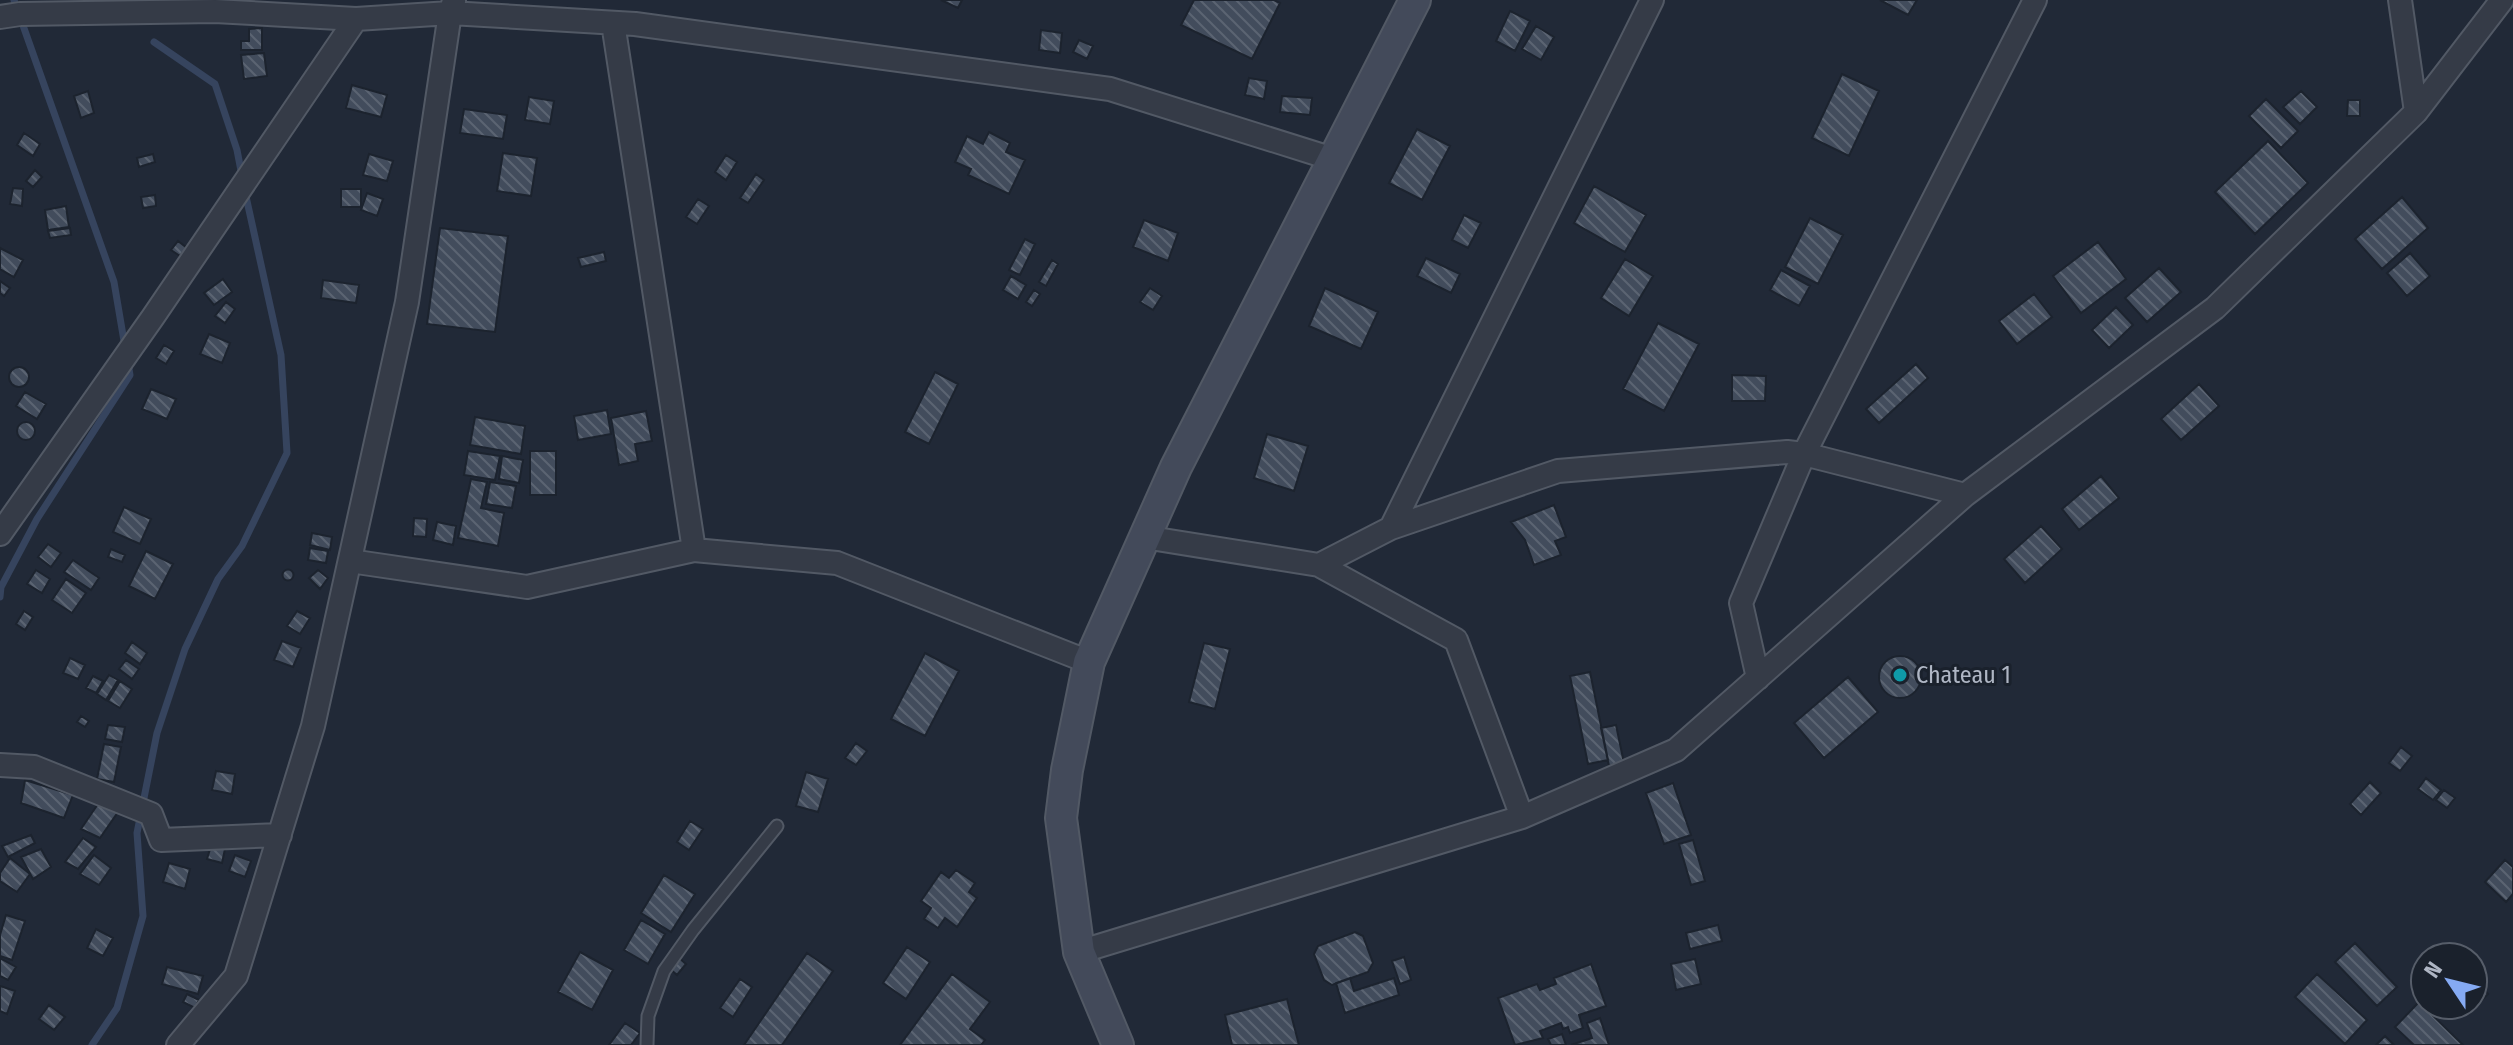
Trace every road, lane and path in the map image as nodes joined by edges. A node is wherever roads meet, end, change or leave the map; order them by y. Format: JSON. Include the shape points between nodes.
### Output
{"nodes":[{"id":1,"x":1415,"y":0,"type":"edge"},
{"id":2,"x":1652,"y":0,"type":"edge"},
{"id":3,"x":2035,"y":0,"type":"edge"},
{"id":4,"x":2400,"y":0,"type":"edge"},
{"id":5,"x":2502,"y":0,"type":"edge"},
{"id":6,"x":450,"y":4,"type":"edge"},
{"id":7,"x":224,"y":6,"type":"edge"},
{"id":8,"x":0,"y":17,"type":"edge"},
{"id":9,"x":356,"y":19,"type":"junction"},
{"id":10,"x":613,"y":23,"type":"junction"},
{"id":11,"x":2416,"y":112,"type":"junction"},
{"id":12,"x":1333,"y":159,"type":"junction"},
{"id":13,"x":1804,"y":454,"type":"junction"},
{"id":14,"x":1965,"y":495,"type":"junction"},
{"id":15,"x":1391,"y":528,"type":"junction"},
{"id":16,"x":0,"y":534,"type":"edge"},
{"id":17,"x":1144,"y":537,"type":"junction"},
{"id":18,"x":694,"y":550,"type":"junction"},
{"id":19,"x":350,"y":561,"type":"junction"},
{"id":20,"x":1319,"y":565,"type":"junction"},
{"id":21,"x":1089,"y":662,"type":"junction"},
{"id":22,"x":1758,"y":678,"type":"junction"},
{"id":23,"x":0,"y":765,"type":"edge"},
{"id":24,"x":1522,"y":817,"type":"junction"},
{"id":25,"x":777,"y":826,"type":"dead end"},
{"id":26,"x":280,"y":835,"type":"junction"},
{"id":27,"x":1079,"y":952,"type":"junction"},
{"id":28,"x":178,"y":1045,"type":"edge"},
{"id":29,"x":647,"y":1045,"type":"edge"},
{"id":30,"x":1118,"y":1045,"type":"edge"}],
"edges":[{"from":1,"to":12,"type":"street"},
{"from":2,"to":15,"type":"street"},
{"from":3,"to":13,"type":"street"},
{"from":4,"to":11,"type":"street"},
{"from":5,"to":11,"type":"street"},
{"from":6,"to":9,"type":"street"},
{"from":6,"to":10,"type":"street"},
{"from":6,"to":19,"type":"street","via":[[407,302]]},
{"from":7,"to":8,"type":"street"},
{"from":7,"to":9,"type":"street"},
{"from":9,"to":16,"type":"street"},
{"from":10,"to":12,"type":"street","via":[[1110,89]]},
{"from":10,"to":18,"type":"street"},
{"from":11,"to":14,"type":"street","via":[[2215,308]]},
{"from":12,"to":17,"type":"street"},
{"from":13,"to":14,"type":"street"},
{"from":13,"to":15,"type":"street","via":[[1558,471]]},
{"from":13,"to":22,"type":"street","via":[[1741,603]]},
{"from":14,"to":22,"type":"street"},
{"from":15,"to":20,"type":"street"},
{"from":17,"to":20,"type":"street"},
{"from":17,"to":21,"type":"street"},
{"from":18,"to":19,"type":"street","via":[[527,587]]},
{"from":18,"to":21,"type":"street","via":[[837,563]]},
{"from":19,"to":26,"type":"street","via":[[313,726]]},
{"from":20,"to":24,"type":"street","via":[[1456,640]]},
{"from":21,"to":27,"type":"street","via":[[1061,818]]},
{"from":22,"to":24,"type":"street","via":[[1676,750]]},
{"from":23,"to":26,"type":"street","via":[[34,767],[151,814],[161,840]]},
{"from":24,"to":27,"type":"street"},
{"from":25,"to":29,"type":"lane","via":[[664,971],[648,1016]]},
{"from":26,"to":28,"type":"street","via":[[236,976]]},
{"from":27,"to":30,"type":"street"}]}
